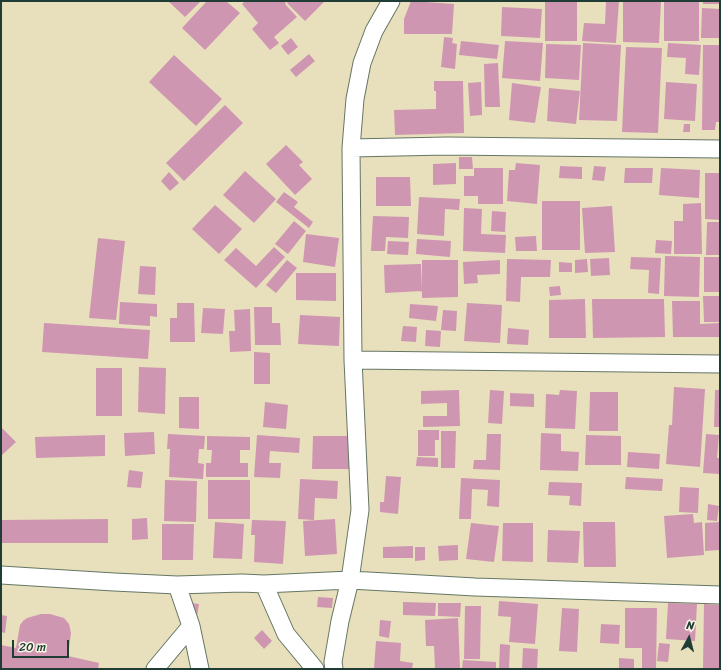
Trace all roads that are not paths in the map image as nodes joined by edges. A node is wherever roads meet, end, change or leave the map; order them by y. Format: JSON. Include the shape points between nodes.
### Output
{"nodes":[{"id":1,"x":391,"y":1,"type":"edge"},
{"id":2,"x":351,"y":148,"type":"junction"},
{"id":3,"x":720,"y":149,"type":"edge"},
{"id":4,"x":353,"y":360,"type":"junction"},
{"id":5,"x":720,"y":364,"type":"edge"},
{"id":6,"x":1,"y":575,"type":"edge"},
{"id":7,"x":350,"y":580,"type":"junction"},
{"id":8,"x":264,"y":584,"type":"junction"},
{"id":9,"x":177,"y":585,"type":"junction"},
{"id":10,"x":720,"y":595,"type":"edge"},
{"id":11,"x":191,"y":626,"type":"junction"},
{"id":12,"x":155,"y":669,"type":"edge"},
{"id":13,"x":200,"y":669,"type":"edge"},
{"id":14,"x":315,"y":669,"type":"edge"},
{"id":15,"x":334,"y":669,"type":"edge"}],
"edges":[{"from":1,"to":2,"type":"street","via":[[374,32],[362,63],[355,99]]},
{"from":2,"to":3,"type":"street","via":[[446,146]]},
{"from":2,"to":4,"type":"street"},
{"from":4,"to":5,"type":"street"},
{"from":4,"to":7,"type":"street","via":[[360,510]]},
{"from":6,"to":9,"type":"street"},
{"from":7,"to":8,"type":"street"},
{"from":7,"to":10,"type":"street"},
{"from":7,"to":15,"type":"street","via":[[340,621]]},
{"from":8,"to":9,"type":"street"},
{"from":8,"to":14,"type":"street","via":[[286,634]]},
{"from":9,"to":11,"type":"street"},
{"from":11,"to":12,"type":"street"},
{"from":11,"to":13,"type":"street"}]}
